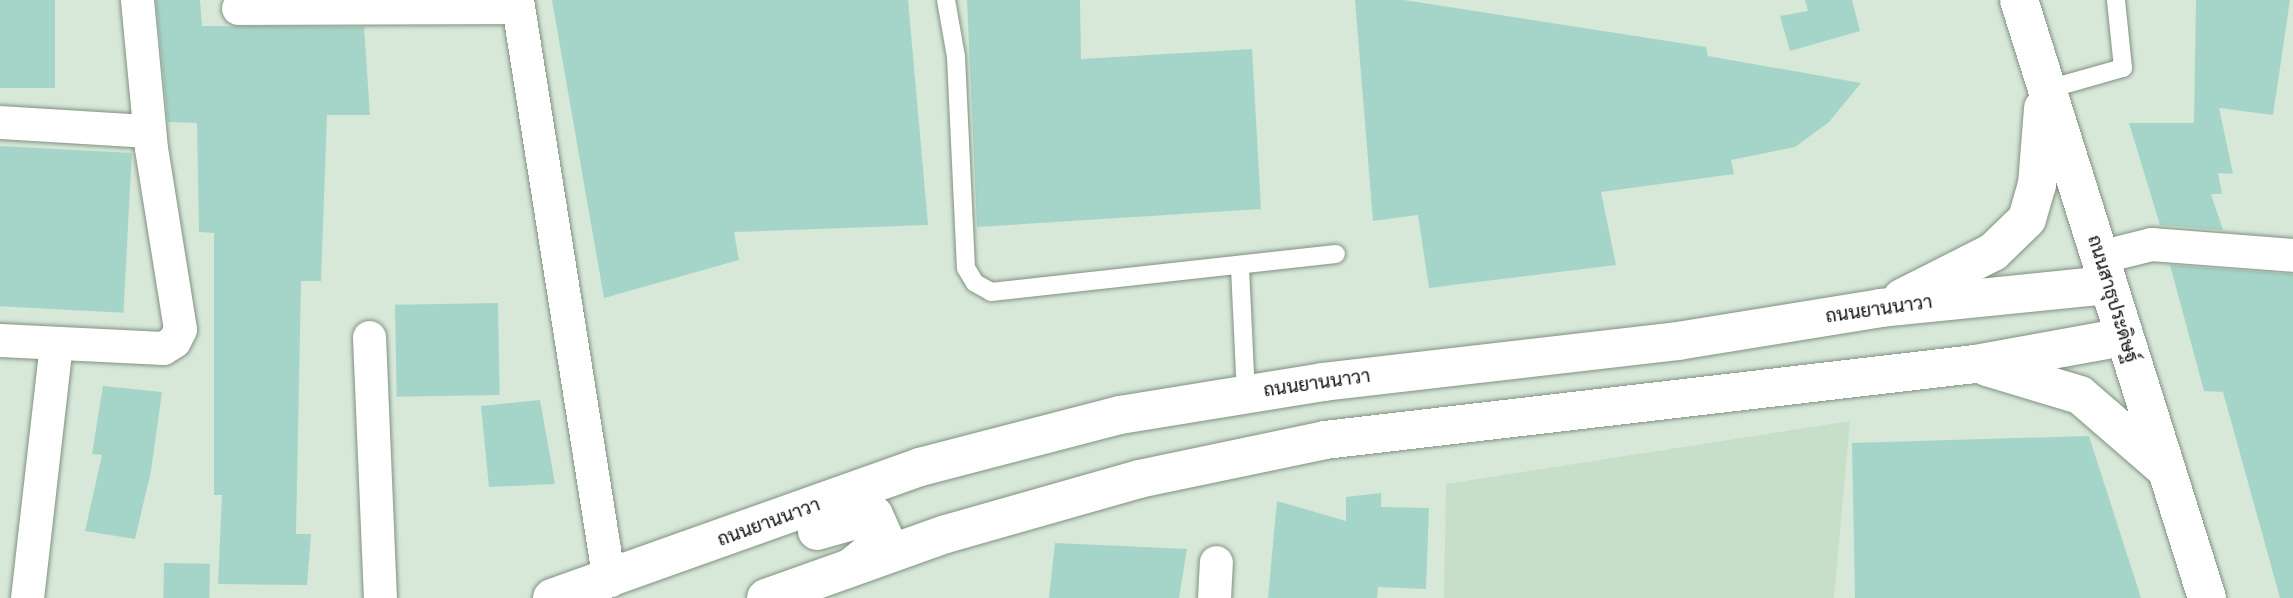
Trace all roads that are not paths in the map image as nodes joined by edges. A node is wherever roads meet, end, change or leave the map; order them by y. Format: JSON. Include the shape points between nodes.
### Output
{"nodes":[{"id":1,"x":137,"y":0,"type":"edge"},
{"id":2,"x":946,"y":0,"type":"edge"},
{"id":3,"x":2019,"y":0,"type":"edge"},
{"id":4,"x":2116,"y":0,"type":"edge"},
{"id":5,"x":517,"y":4,"type":"edge"},
{"id":6,"x":238,"y":8,"type":"dead end"},
{"id":7,"x":2045,"y":90,"type":"junction"},
{"id":8,"x":0,"y":122,"type":"edge"},
{"id":9,"x":149,"y":131,"type":"junction"},
{"id":10,"x":1336,"y":254,"type":"dead end"},
{"id":11,"x":2293,"y":256,"type":"edge"},
{"id":12,"x":1240,"y":268,"type":"junction"},
{"id":13,"x":2103,"y":271,"type":"junction"},
{"id":14,"x":1881,"y":308,"type":"junction"},
{"id":15,"x":369,"y":337,"type":"dead end"},
{"id":16,"x":2124,"y":337,"type":"junction"},
{"id":17,"x":0,"y":340,"type":"edge"},
{"id":18,"x":56,"y":344,"type":"junction"},
{"id":19,"x":1975,"y":365,"type":"junction"},
{"id":20,"x":1246,"y":394,"type":"junction"},
{"id":21,"x":2164,"y":468,"type":"junction"},
{"id":22,"x":720,"y":541,"type":"junction"},
{"id":23,"x":1216,"y":562,"type":"dead end"},
{"id":24,"x":849,"y":569,"type":"junction"},
{"id":25,"x":609,"y":581,"type":"junction"},
{"id":26,"x":27,"y":598,"type":"edge"},
{"id":27,"x":380,"y":598,"type":"edge"},
{"id":28,"x":552,"y":598,"type":"edge"},
{"id":29,"x":766,"y":598,"type":"edge"},
{"id":30,"x":1214,"y":598,"type":"edge"},
{"id":31,"x":2207,"y":598,"type":"edge"}],
"edges":[{"from":1,"to":9,"type":"street"},
{"from":2,"to":12,"type":"lane","via":[[956,57],[966,268],[975,283],[991,292]]},
{"from":3,"to":7,"type":"main road","name":"ถนนสาธุประดิษฐ์"},
{"from":4,"to":7,"type":"lane","via":[[2123,68]]},
{"from":5,"to":6,"type":"street"},
{"from":5,"to":25,"type":"street"},
{"from":7,"to":13,"type":"main road","name":"ถนนสาธุประดิษฐ์"},
{"from":7,"to":14,"type":"main road","via":[[2037,185],[2027,219],[1993,252]]},
{"from":8,"to":9,"type":"street"},
{"from":9,"to":18,"type":"street","via":[[180,329],[174,341],[163,348]]},
{"from":10,"to":12,"type":"lane"},
{"from":11,"to":13,"type":"street","via":[[2151,244]]},
{"from":12,"to":20,"type":"lane"},
{"from":13,"to":14,"type":"main road","name":"ถนนยานนาวา"},
{"from":13,"to":16,"type":"main road","name":"ถนนสาธุประดิษฐ์"},
{"from":14,"to":20,"type":"main road","name":"ถนนยานนาวา","via":[[1678,341]]},
{"from":15,"to":27,"type":"street"},
{"from":16,"to":19,"type":"main road"},
{"from":16,"to":21,"type":"main road","name":"ถนนสาธุประดิษฐ์"},
{"from":17,"to":18,"type":"street"},
{"from":18,"to":26,"type":"street"},
{"from":19,"to":21,"type":"main road","via":[[2035,378],[2080,395]]},
{"from":19,"to":24,"type":"main road","via":[[1325,440],[1139,479],[946,534]]},
{"from":20,"to":22,"type":"main road","name":"ถนนยานนาวา","via":[[1120,415],[920,467]]},
{"from":21,"to":31,"type":"main road","name":"ถนนสาธุประดิษฐ์"},
{"from":22,"to":24,"type":"main road","via":[[761,548],[874,515],[885,540]]},
{"from":22,"to":25,"type":"main road","name":"ถนนยานนาวา"},
{"from":23,"to":30,"type":"street"},
{"from":24,"to":29,"type":"main road"},
{"from":25,"to":28,"type":"main road","name":"ถนนยานนาวา"}]}
